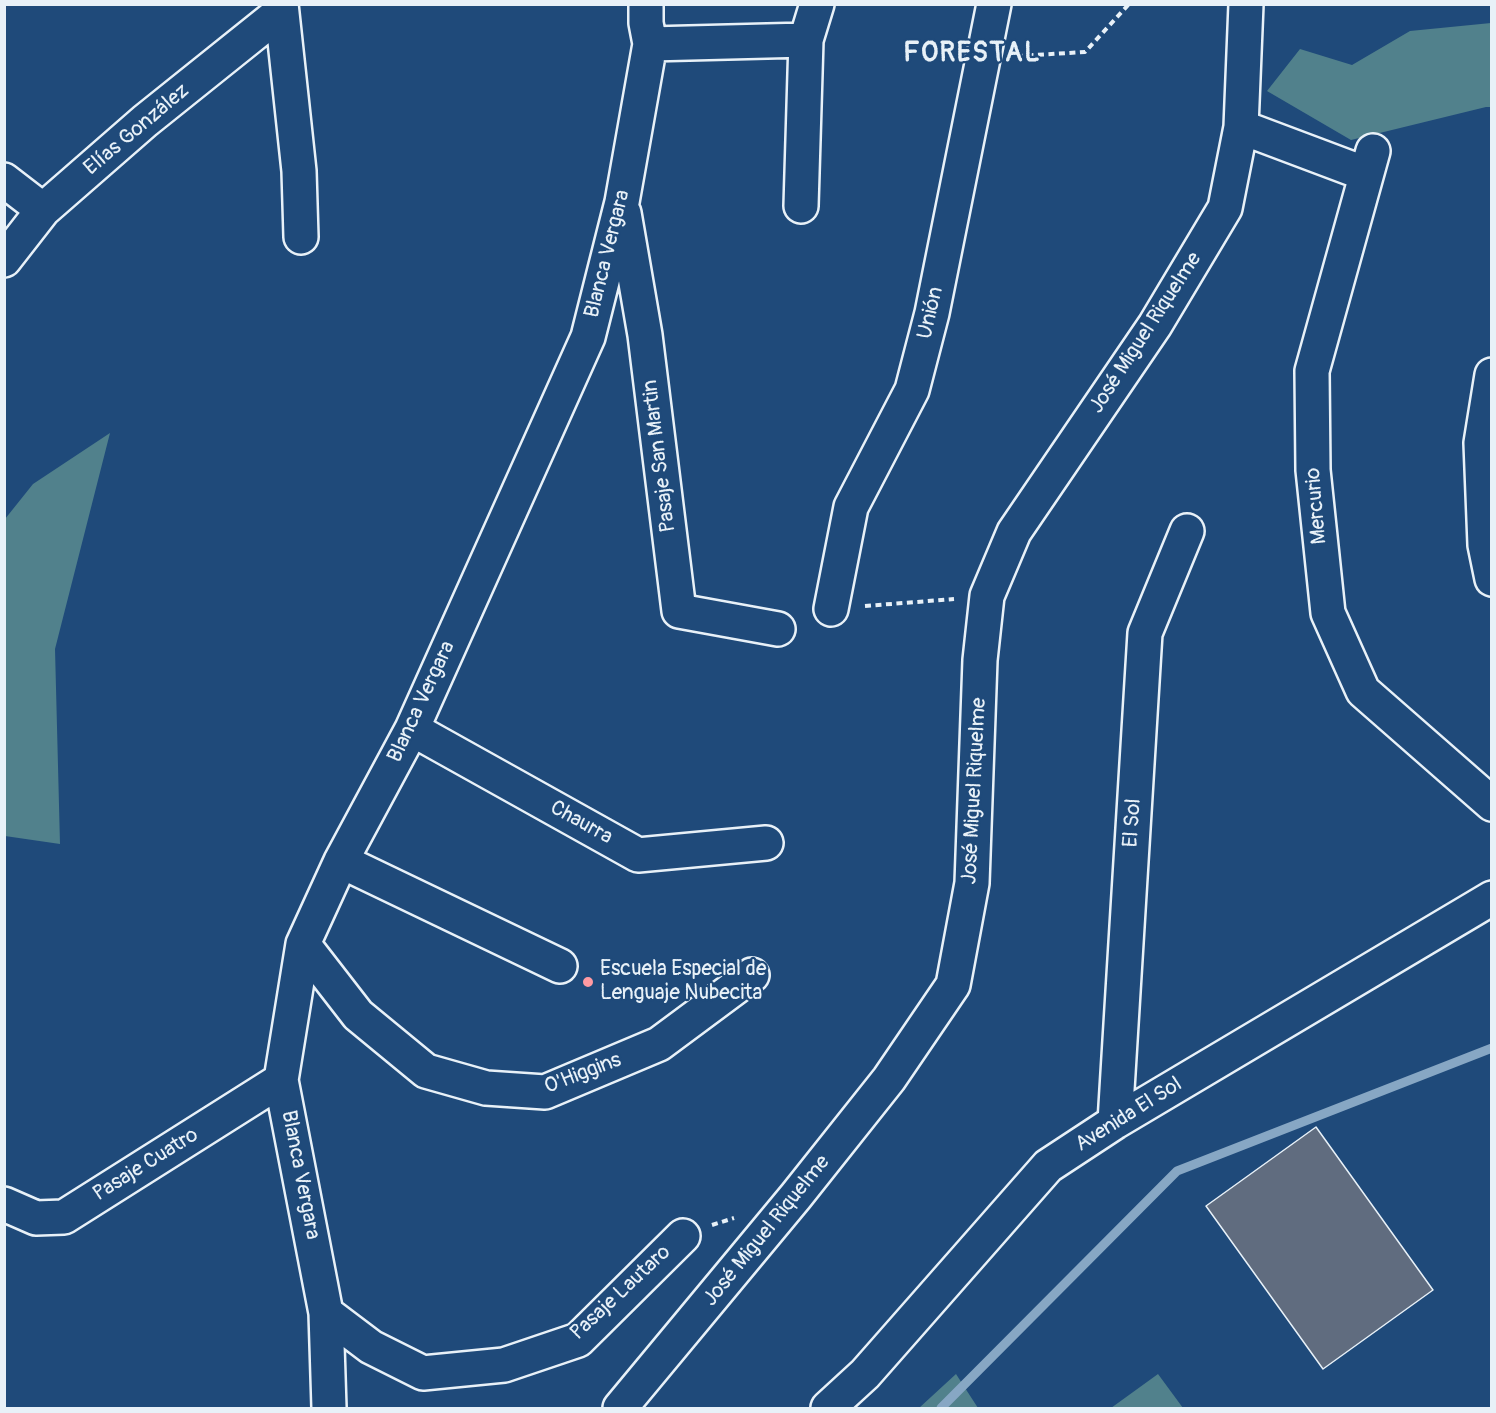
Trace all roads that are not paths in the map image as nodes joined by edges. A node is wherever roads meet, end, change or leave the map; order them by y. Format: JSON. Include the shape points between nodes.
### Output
{"nodes":[{"id":1,"x":646,"y":4,"type":"edge"},
{"id":2,"x":817,"y":4,"type":"edge"},
{"id":3,"x":994,"y":4,"type":"edge"},
{"id":4,"x":1246,"y":4,"type":"edge"},
{"id":5,"x":281,"y":8,"type":"edge"},
{"id":6,"x":806,"y":40,"type":"junction"},
{"id":7,"x":650,"y":44,"type":"junction"},
{"id":8,"x":1241,"y":127,"type":"junction"},
{"id":9,"x":4,"y":180,"type":"edge"},
{"id":10,"x":622,"y":202,"type":"junction"},
{"id":11,"x":801,"y":206,"type":"dead end"},
{"id":12,"x":43,"y":210,"type":"junction"},
{"id":13,"x":301,"y":237,"type":"dead end"},
{"id":14,"x":4,"y":260,"type":"edge"},
{"id":15,"x":1491,"y":375,"type":"edge"},
{"id":16,"x":1187,"y":531,"type":"dead end"},
{"id":17,"x":1491,"y":579,"type":"edge"},
{"id":18,"x":831,"y":609,"type":"road end"},
{"id":19,"x":777,"y":629,"type":"dead end"},
{"id":20,"x":412,"y":729,"type":"junction"},
{"id":21,"x":1491,"y":804,"type":"edge"},
{"id":22,"x":766,"y":843,"type":"dead end"},
{"id":23,"x":341,"y":861,"type":"junction"},
{"id":24,"x":1491,"y":898,"type":"edge"},
{"id":25,"x":303,"y":944,"type":"junction"},
{"id":26,"x":560,"y":966,"type":"dead end"},
{"id":27,"x":752,"y":975,"type":"dead end"},
{"id":28,"x":281,"y":1080,"type":"junction"},
{"id":29,"x":1115,"y":1122,"type":"junction"},
{"id":30,"x":4,"y":1204,"type":"edge"},
{"id":31,"x":683,"y":1236,"type":"dead end"},
{"id":32,"x":326,"y":1313,"type":"junction"},
{"id":33,"x":329,"y":1408,"type":"edge"},
{"id":34,"x":620,"y":1408,"type":"edge"},
{"id":35,"x":828,"y":1408,"type":"edge"}],
"edges":[{"from":1,"to":7,"type":"street","name":"Blanca Vergara"},
{"from":2,"to":6,"type":"street"},
{"from":3,"to":18,"type":"street","name":"Unión","via":[[932,313],[912,390],[851,507]]},
{"from":4,"to":8,"type":"street","name":"José Miguel Riquelme"},
{"from":5,"to":12,"type":"street","name":"Elías González"},
{"from":5,"to":13,"type":"street","name":"Elías González","via":[[299,171]]},
{"from":6,"to":7,"type":"street"},
{"from":6,"to":11,"type":"street"},
{"from":7,"to":10,"type":"street","name":"Blanca Vergara"},
{"from":8,"to":21,"type":"street","name":"Mercurio","via":[[1369,163],[1312,371],[1313,470],[1328,613],[1363,691]]},
{"from":8,"to":34,"type":"street","name":"José Miguel Riquelme","via":[[1225,208],[1155,325],[1014,532],[987,596],[980,660],[972,883],[953,985],[889,1080]]},
{"from":9,"to":12,"type":"street"},
{"from":10,"to":19,"type":"street","name":"Pasaje San Martin","via":[[645,335],[679,611]]},
{"from":10,"to":20,"type":"street","name":"Blanca Vergara","via":[[588,337]]},
{"from":12,"to":14,"type":"street","name":"Elías González"},
{"from":15,"to":17,"type":"street","via":[[1481,443],[1485,545]]},
{"from":16,"to":29,"type":"street","name":"El Sol","via":[[1145,633]]},
{"from":20,"to":22,"type":"street","name":"Chaurra","via":[[638,855]]},
{"from":20,"to":23,"type":"street","name":"Blanca Vergara"},
{"from":23,"to":25,"type":"street","name":"Blanca Vergara"},
{"from":23,"to":26,"type":"street"},
{"from":24,"to":29,"type":"street","name":"Avenida El Sol"},
{"from":25,"to":27,"type":"street","name":"O'Higgins","via":[[358,1015],[426,1071],[498,1089],[545,1092],[659,1044]]},
{"from":25,"to":28,"type":"street","name":"Blanca Vergara"},
{"from":28,"to":30,"type":"street","name":"Pasaje Cuatro","via":[[64,1217],[36,1218]]},
{"from":28,"to":32,"type":"street","name":"Blanca Vergara"},
{"from":29,"to":35,"type":"street","name":"Avenida El Sol","via":[[1048,1166],[865,1374]]},
{"from":31,"to":32,"type":"street","name":"Pasaje Lautaro","via":[[578,1340],[504,1365],[423,1373],[371,1347]]},
{"from":32,"to":33,"type":"street","name":"Blanca Vergara"}]}
